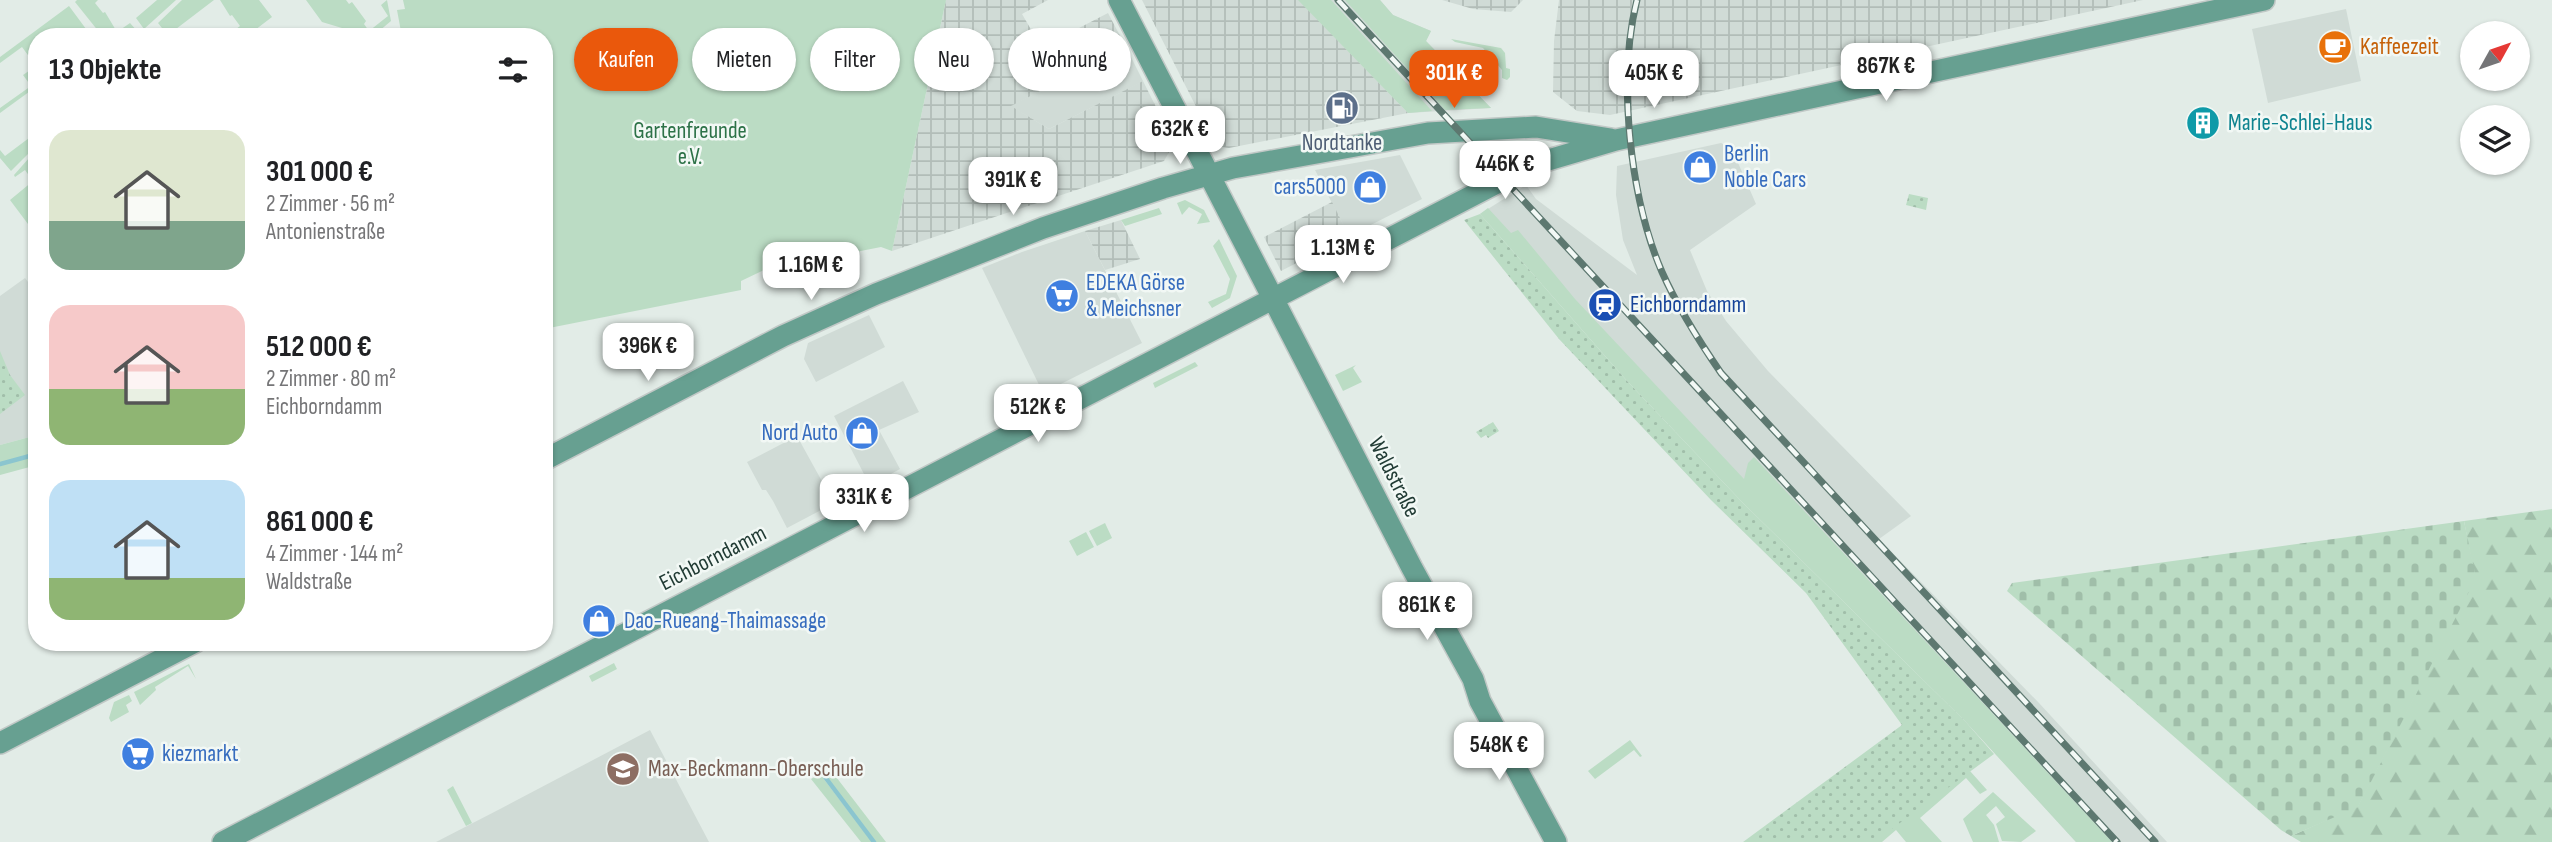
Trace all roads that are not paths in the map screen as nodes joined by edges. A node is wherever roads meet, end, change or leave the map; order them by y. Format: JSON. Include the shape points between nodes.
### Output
{"nodes":[{"id":1,"x":1119,"y":0,"type":"edge"},
{"id":2,"x":2258,"y":1,"type":"edge"},
{"id":3,"x":1616,"y":140,"type":"junction"},
{"id":4,"x":1209,"y":175,"type":"junction"},
{"id":5,"x":1272,"y":298,"type":"junction"},
{"id":6,"x":553,"y":455,"type":"edge"},
{"id":7,"x":178,"y":651,"type":"edge"},
{"id":8,"x":1473,"y":679,"type":"junction"},
{"id":9,"x":0,"y":743,"type":"edge"},
{"id":10,"x":223,"y":842,"type":"edge"},
{"id":11,"x":1556,"y":842,"type":"edge"},
{"id":12,"x":1568,"y":842,"type":"edge"}],
"edges":[{"from":1,"to":4,"type":"main road","name":"Waldstraße"},
{"from":2,"to":3,"type":"main road","name":"Eichborndamm"},
{"from":3,"to":4,"type":"main road","via":[[1536,127],[1485,128],[1349,146]]},
{"from":3,"to":5,"type":"main road","name":"Eichborndamm","via":[[1520,171]]},
{"from":4,"to":5,"type":"main road","name":"Waldstraße"},
{"from":4,"to":6,"type":"main road","via":[[1042,228],[876,294],[783,336]]},
{"from":5,"to":8,"type":"main road","name":"Waldstraße"},
{"from":5,"to":10,"type":"main road","name":"Eichborndamm"},
{"from":7,"to":9,"type":"main road"},
{"from":8,"to":11,"type":"main road","name":"Waldstraße","via":[[1480,701]]},
{"from":8,"to":12,"type":"main road","name":"Waldstraße","via":[[1490,697]]}]}
